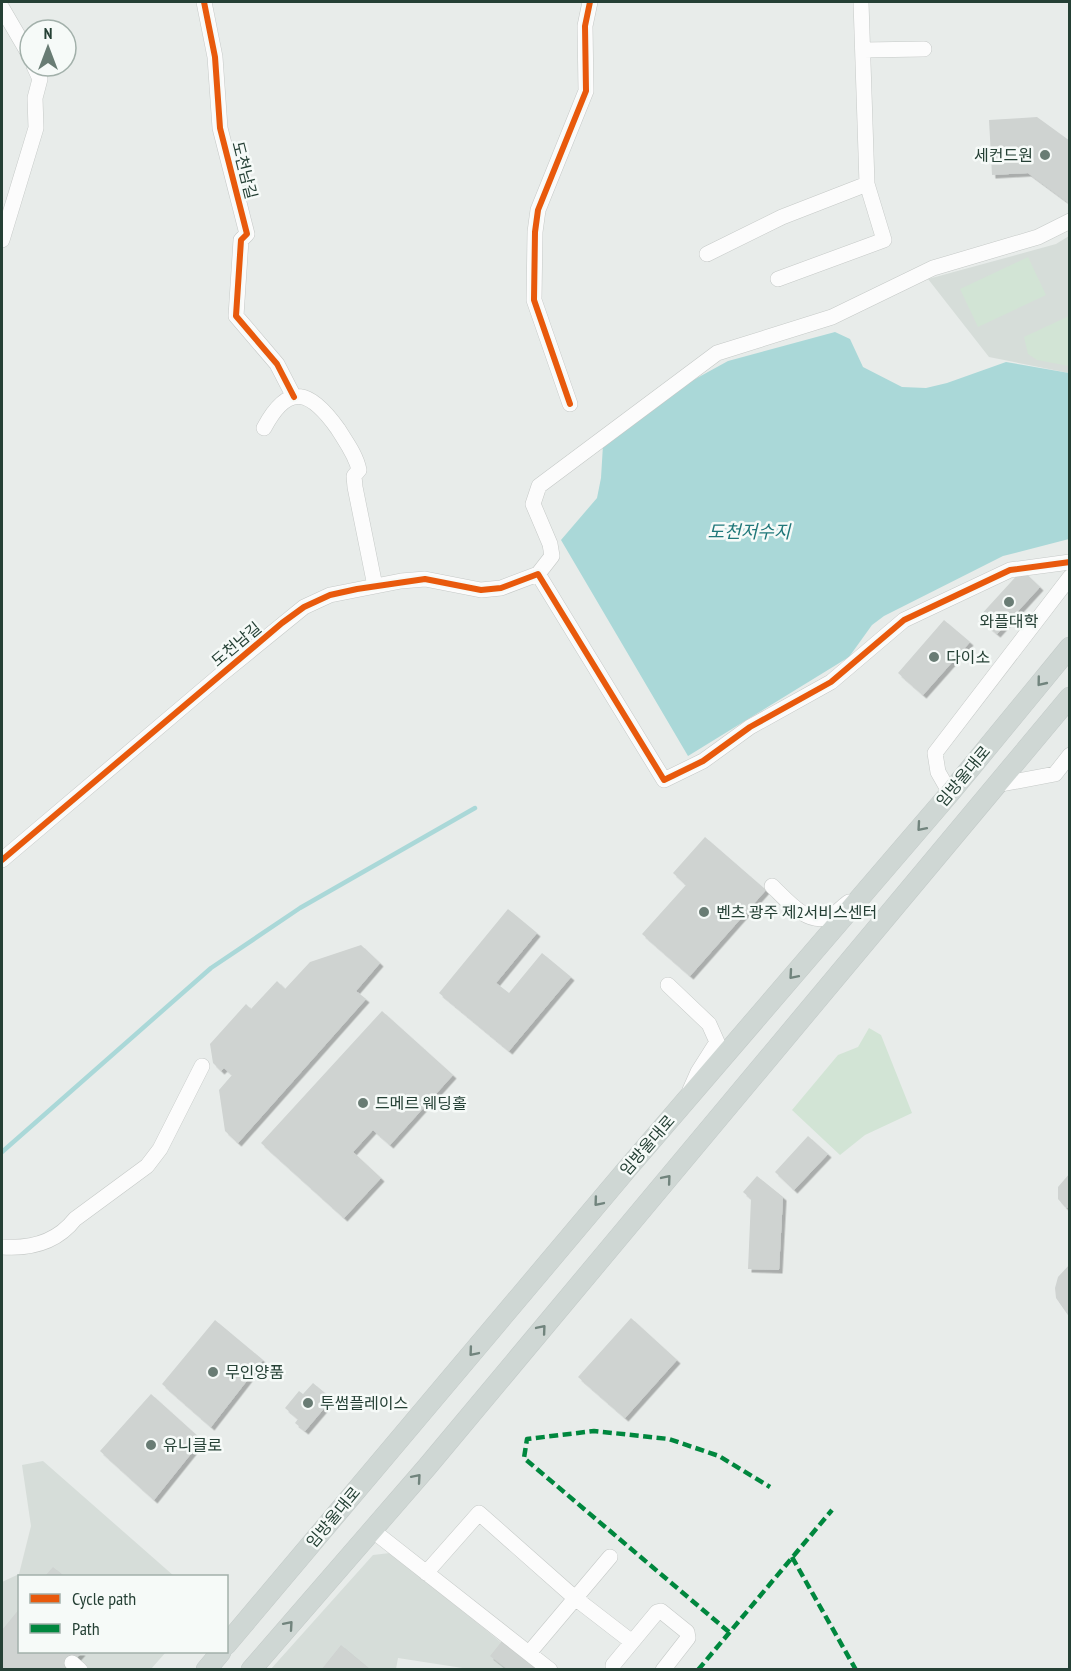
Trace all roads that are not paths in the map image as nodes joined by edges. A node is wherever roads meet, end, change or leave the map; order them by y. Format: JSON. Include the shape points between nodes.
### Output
{"nodes":[{"id":1,"x":204,"y":2,"type":"edge"},
{"id":2,"x":591,"y":2,"type":"edge"},
{"id":3,"x":861,"y":2,"type":"edge"},
{"id":4,"x":2,"y":8,"type":"edge"},
{"id":5,"x":18,"y":35,"type":"edge"},
{"id":6,"x":924,"y":49,"type":"dead end"},
{"id":7,"x":864,"y":50,"type":"junction"},
{"id":8,"x":40,"y":78,"type":"edge"},
{"id":9,"x":867,"y":184,"type":"junction"},
{"id":10,"x":1070,"y":221,"type":"edge"},
{"id":11,"x":2,"y":240,"type":"edge"},
{"id":12,"x":707,"y":254,"type":"dead end"},
{"id":13,"x":778,"y":279,"type":"dead end"},
{"id":14,"x":294,"y":397,"type":"junction"},
{"id":15,"x":570,"y":404,"type":"dead end"},
{"id":16,"x":264,"y":428,"type":"dead end"},
{"id":17,"x":1070,"y":562,"type":"edge"},
{"id":18,"x":538,"y":574,"type":"junction"},
{"id":19,"x":1070,"y":577,"type":"edge"},
{"id":20,"x":375,"y":586,"type":"junction"},
{"id":21,"x":1070,"y":647,"type":"edge"},
{"id":22,"x":1070,"y":697,"type":"edge"},
{"id":23,"x":1070,"y":755,"type":"edge"},
{"id":24,"x":996,"y":785,"type":"junction"},
{"id":25,"x":950,"y":793,"type":"junction"},
{"id":26,"x":2,"y":860,"type":"edge"},
{"id":27,"x":872,"y":883,"type":"junction"},
{"id":28,"x":772,"y":886,"type":"dead end"},
{"id":29,"x":668,"y":985,"type":"dead end"},
{"id":30,"x":202,"y":1066,"type":"dead end"},
{"id":31,"x":687,"y":1099,"type":"junction"},
{"id":32,"x":2,"y":1247,"type":"edge"},
{"id":33,"x":372,"y":1530,"type":"junction"},
{"id":34,"x":610,"y":1557,"type":"dead end"},
{"id":35,"x":426,"y":1573,"type":"junction"},
{"id":36,"x":575,"y":1598,"type":"junction"},
{"id":37,"x":632,"y":1642,"type":"junction"},
{"id":38,"x":228,"y":1643,"type":"edge"},
{"id":39,"x":220,"y":1653,"type":"edge"},
{"id":40,"x":529,"y":1653,"type":"junction"},
{"id":41,"x":206,"y":1670,"type":"edge"},
{"id":42,"x":251,"y":1670,"type":"edge"},
{"id":43,"x":550,"y":1670,"type":"edge"},
{"id":44,"x":613,"y":1670,"type":"edge"},
{"id":45,"x":663,"y":1670,"type":"edge"}],
"edges":[{"from":1,"to":14,"type":"street","name":"도천남길","via":[[216,57],[220,128],[247,234],[241,240],[236,316],[277,364]]},
{"from":2,"to":15,"type":"street","via":[[585,26],[586,91],[538,210],[535,232],[534,300]]},
{"from":3,"to":7,"type":"street"},
{"from":4,"to":5,"type":"street"},
{"from":6,"to":7,"type":"street"},
{"from":7,"to":9,"type":"street"},
{"from":8,"to":11,"type":"street","via":[[35,98],[36,128]]},
{"from":9,"to":12,"type":"street","via":[[782,217]]},
{"from":9,"to":13,"type":"street","via":[[884,240]]},
{"from":10,"to":18,"type":"street","via":[[1038,237],[933,268],[847,312],[717,353],[539,486],[533,504],[552,556]]},
{"from":14,"to":16,"type":"street","via":[[275,408]]},
{"from":14,"to":20,"type":"street","via":[[313,399],[320,405],[357,460],[355,487]]},
{"from":17,"to":18,"type":"street","via":[[1010,570],[904,620],[831,682],[750,727],[703,761],[664,780]]},
{"from":18,"to":20,"type":"street","name":"도천남길","via":[[501,588],[481,590],[425,579]]},
{"from":19,"to":25,"type":"street","via":[[935,753],[938,772]]},
{"from":20,"to":26,"type":"street","name":"도천남길","via":[[330,595],[304,607]]},
{"from":21,"to":25,"type":"main road","name":"임방울대로","one_way":true},
{"from":22,"to":24,"type":"main road","name":"임방울대로"},
{"from":23,"to":24,"type":"street","via":[[1054,774]]},
{"from":33,"to":24,"type":"main road","name":"임방울대로","one_way":true},
{"from":25,"to":27,"type":"main road","name":"임방울대로","one_way":true},
{"from":27,"to":28,"type":"street","via":[[830,916],[816,919],[802,913]]},
{"from":27,"to":31,"type":"main road","name":"임방울대로","one_way":true},
{"from":29,"to":31,"type":"street","via":[[709,1024],[717,1042]]},
{"from":30,"to":32,"type":"street","via":[[160,1149],[147,1166],[52,1240]]},
{"from":31,"to":38,"type":"main road","name":"임방울대로","one_way":true},
{"from":33,"to":35,"type":"street"},
{"from":42,"to":33,"type":"main road","name":"임방울대로","one_way":true},
{"from":34,"to":36,"type":"street"},
{"from":35,"to":36,"type":"street","via":[[479,1514]]},
{"from":35,"to":40,"type":"street"},
{"from":36,"to":37,"type":"street"},
{"from":36,"to":40,"type":"street"},
{"from":37,"to":44,"type":"street"},
{"from":37,"to":45,"type":"street","via":[[661,1611],[687,1632],[688,1638]]},
{"from":39,"to":41,"type":"main road"},
{"from":40,"to":43,"type":"street"}]}
